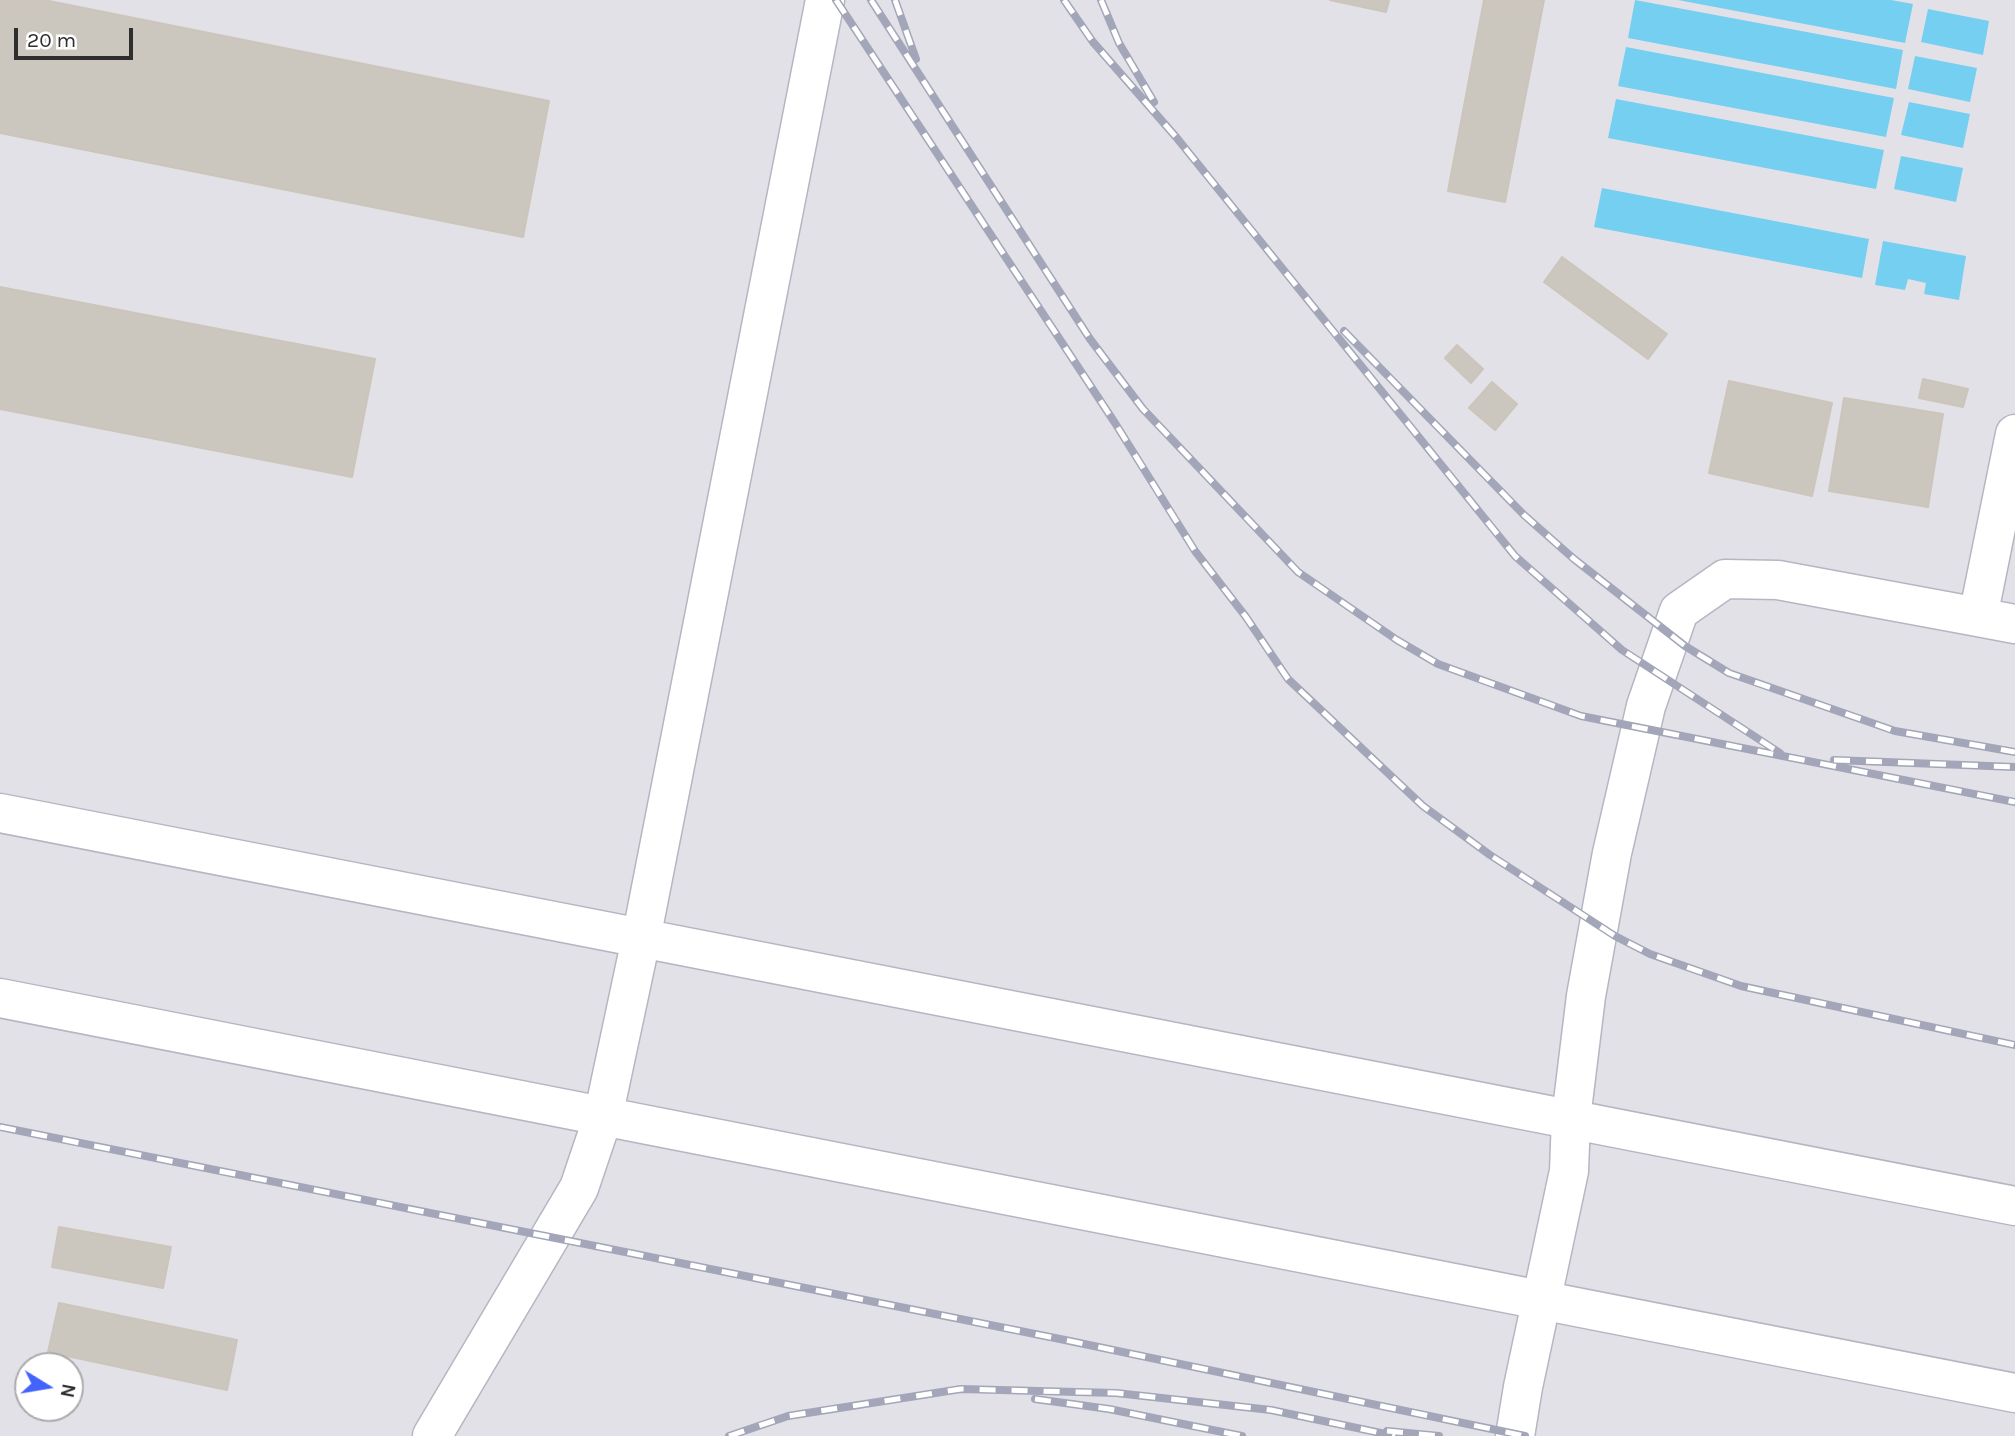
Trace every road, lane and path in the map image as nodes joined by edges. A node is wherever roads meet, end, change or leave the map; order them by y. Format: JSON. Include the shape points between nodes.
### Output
{"nodes":[{"id":1,"x":821,"y":1,"type":"edge"},
{"id":2,"x":2015,"y":435,"type":"edge"},
{"id":3,"x":1978,"y":617,"type":"junction"},
{"id":4,"x":2015,"y":624,"type":"edge"},
{"id":5,"x":0,"y":813,"type":"edge"},
{"id":6,"x":642,"y":939,"type":"junction"},
{"id":7,"x":0,"y":998,"type":"edge"},
{"id":8,"x":603,"y":1117,"type":"junction"},
{"id":9,"x":1572,"y":1118,"type":"junction"},
{"id":10,"x":2015,"y":1206,"type":"edge"},
{"id":11,"x":1541,"y":1300,"type":"junction"},
{"id":12,"x":2015,"y":1393,"type":"edge"},
{"id":13,"x":432,"y":1436,"type":"edge"},
{"id":14,"x":1515,"y":1436,"type":"edge"}],
"edges":[{"from":1,"to":6,"type":"lane"},
{"from":2,"to":3,"type":"lane"},
{"from":3,"to":4,"type":"lane"},
{"from":3,"to":9,"type":"lane","via":[[1778,580],[1725,579],[1679,611],[1646,706],[1612,853],[1586,996]]},
{"from":5,"to":6,"type":"lane"},
{"from":6,"to":8,"type":"lane"},
{"from":6,"to":9,"type":"lane"},
{"from":7,"to":8,"type":"lane"},
{"from":8,"to":11,"type":"lane"},
{"from":8,"to":13,"type":"lane","via":[[579,1188]]},
{"from":9,"to":10,"type":"lane"},
{"from":9,"to":11,"type":"lane","via":[[1569,1171]]},
{"from":11,"to":12,"type":"lane"},
{"from":11,"to":14,"type":"lane"}]}
